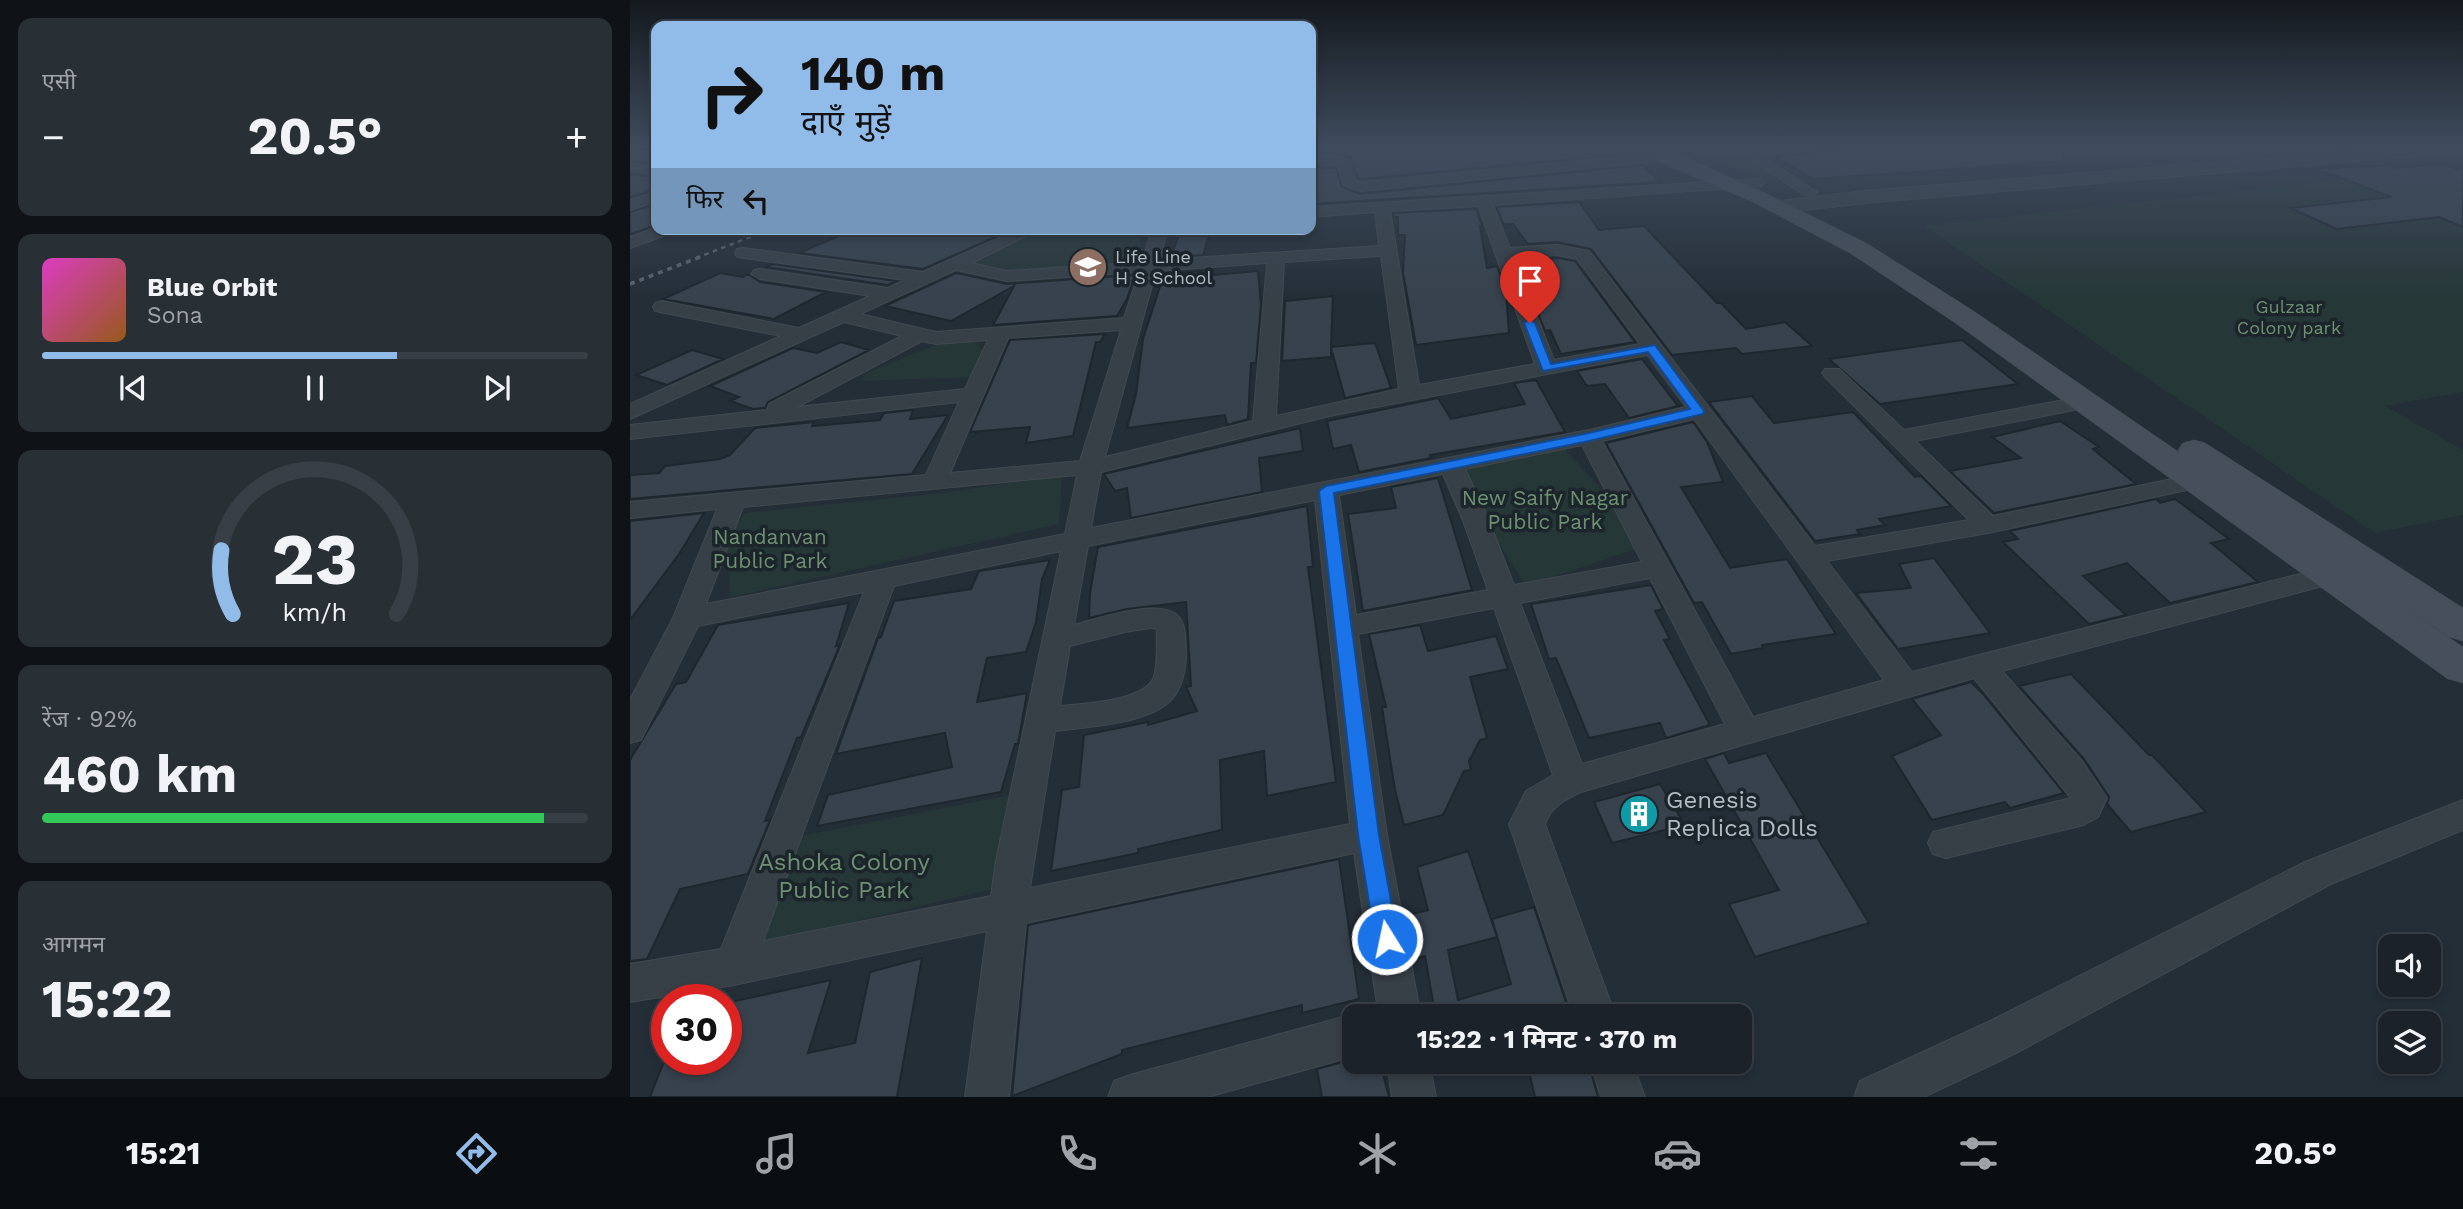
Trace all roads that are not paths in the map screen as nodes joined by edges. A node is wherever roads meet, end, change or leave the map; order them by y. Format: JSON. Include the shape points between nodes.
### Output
{"nodes":[{"id":1,"x":1546,"y":197,"type":"edge"},
{"id":2,"x":1785,"y":197,"type":"edge"},
{"id":3,"x":1786,"y":197,"type":"edge"},
{"id":4,"x":1865,"y":197,"type":"edge"},
{"id":5,"x":651,"y":199,"type":"edge"},
{"id":6,"x":1484,"y":201,"type":"junction"},
{"id":7,"x":630,"y":205,"type":"edge"},
{"id":8,"x":1382,"y":208,"type":"junction"},
{"id":9,"x":1316,"y":212,"type":"edge"},
{"id":10,"x":1842,"y":220,"type":"junction"},
{"id":11,"x":652,"y":235,"type":"edge"},
{"id":12,"x":1020,"y":235,"type":"edge"},
{"id":13,"x":1158,"y":235,"type":"edge"},
{"id":14,"x":630,"y":243,"type":"edge"},
{"id":15,"x":1389,"y":250,"type":"junction"},
{"id":16,"x":743,"y":253,"type":"dead end"},
{"id":17,"x":1504,"y":254,"type":"junction"},
{"id":18,"x":1276,"y":258,"type":"junction"},
{"id":19,"x":954,"y":265,"type":"junction"},
{"id":20,"x":1149,"y":268,"type":"junction"},
{"id":21,"x":760,"y":274,"type":"dead end"},
{"id":22,"x":927,"y":278,"type":"junction"},
{"id":23,"x":890,"y":294,"type":"junction"},
{"id":24,"x":662,"y":307,"type":"dead end"},
{"id":25,"x":843,"y":316,"type":"junction"},
{"id":26,"x":1133,"y":323,"type":"junction"},
{"id":27,"x":802,"y":334,"type":"junction"},
{"id":28,"x":920,"y":334,"type":"junction"},
{"id":29,"x":1000,"y":334,"type":"junction"},
{"id":30,"x":1651,"y":348,"type":"junction"},
{"id":31,"x":1547,"y":369,"type":"junction"},
{"id":32,"x":1832,"y":373,"type":"dead end"},
{"id":33,"x":1410,"y":393,"type":"junction"},
{"id":34,"x":975,"y":394,"type":"junction"},
{"id":35,"x":2085,"y":402,"type":"junction"},
{"id":36,"x":1698,"y":411,"type":"junction"},
{"id":37,"x":630,"y":412,"type":"edge"},
{"id":38,"x":763,"y":416,"type":"junction"},
{"id":39,"x":1264,"y":425,"type":"junction"},
{"id":40,"x":630,"y":432,"type":"edge"},
{"id":41,"x":1589,"y":437,"type":"junction"},
{"id":42,"x":1898,"y":438,"type":"junction"},
{"id":43,"x":1451,"y":465,"type":"junction"},
{"id":44,"x":1091,"y":467,"type":"junction"},
{"id":45,"x":2196,"y":481,"type":"junction"},
{"id":46,"x":934,"y":483,"type":"junction"},
{"id":47,"x":1326,"y":491,"type":"junction"},
{"id":48,"x":733,"y":501,"type":"junction"},
{"id":49,"x":630,"y":510,"type":"edge"},
{"id":50,"x":1988,"y":525,"type":"junction"},
{"id":51,"x":1076,"y":541,"type":"junction"},
{"id":52,"x":1807,"y":556,"type":"junction"},
{"id":53,"x":2368,"y":566,"type":"junction"},
{"id":54,"x":1660,"y":567,"type":"junction"},
{"id":55,"x":2328,"y":575,"type":"junction"},
{"id":56,"x":882,"y":580,"type":"junction"},
{"id":57,"x":1502,"y":597,"type":"junction"},
{"id":58,"x":687,"y":618,"type":"junction"},
{"id":59,"x":1343,"y":627,"type":"junction"},
{"id":60,"x":2463,"y":627,"type":"edge"},
{"id":61,"x":1057,"y":640,"type":"junction"},
{"id":62,"x":1981,"y":666,"type":"junction"},
{"id":63,"x":2463,"y":668,"type":"edge"},
{"id":64,"x":1905,"y":685,"type":"junction"},
{"id":65,"x":1043,"y":720,"type":"junction"},
{"id":66,"x":1744,"y":730,"type":"junction"},
{"id":67,"x":630,"y":731,"type":"edge"},
{"id":68,"x":1572,"y":781,"type":"junction"},
{"id":69,"x":2463,"y":815,"type":"edge"},
{"id":70,"x":1369,"y":835,"type":"junction"},
{"id":71,"x":1946,"y":843,"type":"dead end"},
{"id":72,"x":1008,"y":911,"type":"junction"},
{"id":73,"x":734,"y":966,"type":"junction"},
{"id":74,"x":630,"y":983,"type":"edge"},
{"id":75,"x":1398,"y":1004,"type":"edge"},
{"id":76,"x":1590,"y":1004,"type":"edge"},
{"id":77,"x":1342,"y":1038,"type":"edge"},
{"id":78,"x":1410,"y":1074,"type":"edge"},
{"id":79,"x":1615,"y":1074,"type":"edge"},
{"id":80,"x":987,"y":1097,"type":"edge"},
{"id":81,"x":1130,"y":1097,"type":"edge"},
{"id":82,"x":1414,"y":1097,"type":"edge"},
{"id":83,"x":1623,"y":1097,"type":"edge"},
{"id":84,"x":1876,"y":1097,"type":"edge"}],
"edges":[{"from":1,"to":6,"type":"street"},
{"from":2,"to":35,"type":"main road"},
{"from":3,"to":10,"type":"main road"},
{"from":4,"to":10,"type":"street","via":[[1846,208]]},
{"from":5,"to":7,"type":"street"},
{"from":6,"to":8,"type":"street"},
{"from":6,"to":17,"type":"street"},
{"from":8,"to":9,"type":"street"},
{"from":8,"to":15,"type":"street"},
{"from":10,"to":53,"type":"main road","via":[[1889,246]]},
{"from":11,"to":14,"type":"street"},
{"from":12,"to":19,"type":"street"},
{"from":13,"to":20,"type":"street"},
{"from":15,"to":18,"type":"street"},
{"from":15,"to":33,"type":"street"},
{"from":16,"to":22,"type":"street"},
{"from":17,"to":30,"type":"street","via":[[1578,251]]},
{"from":17,"to":31,"type":"street"},
{"from":18,"to":20,"type":"street"},
{"from":18,"to":39,"type":"street"},
{"from":19,"to":20,"type":"street","via":[[1006,276]]},
{"from":19,"to":22,"type":"street"},
{"from":20,"to":26,"type":"street"},
{"from":21,"to":23,"type":"street"},
{"from":22,"to":23,"type":"street"},
{"from":23,"to":25,"type":"street"},
{"from":24,"to":27,"type":"street"},
{"from":25,"to":27,"type":"street"},
{"from":25,"to":28,"type":"street"},
{"from":26,"to":29,"type":"street"},
{"from":26,"to":44,"type":"street"},
{"from":27,"to":37,"type":"street"},
{"from":28,"to":29,"type":"street","via":[[936,338]]},
{"from":28,"to":38,"type":"street"},
{"from":29,"to":34,"type":"street"},
{"from":30,"to":31,"type":"street"},
{"from":30,"to":36,"type":"street"},
{"from":31,"to":33,"type":"street"},
{"from":32,"to":42,"type":"street"},
{"from":33,"to":39,"type":"street"},
{"from":34,"to":38,"type":"street"},
{"from":34,"to":46,"type":"street"},
{"from":35,"to":42,"type":"street"},
{"from":35,"to":45,"type":"main road"},
{"from":36,"to":41,"type":"street"},
{"from":36,"to":52,"type":"street"},
{"from":38,"to":40,"type":"street"},
{"from":39,"to":44,"type":"street"},
{"from":41,"to":43,"type":"street"},
{"from":41,"to":54,"type":"street"},
{"from":42,"to":50,"type":"street"},
{"from":43,"to":47,"type":"street"},
{"from":43,"to":57,"type":"street"},
{"from":44,"to":46,"type":"street"},
{"from":44,"to":51,"type":"street"},
{"from":45,"to":50,"type":"street"},
{"from":45,"to":55,"type":"main road"},
{"from":46,"to":48,"type":"street"},
{"from":47,"to":51,"type":"street"},
{"from":47,"to":59,"type":"street"},
{"from":48,"to":49,"type":"street"},
{"from":48,"to":58,"type":"street"},
{"from":50,"to":52,"type":"street"},
{"from":51,"to":56,"type":"street"},
{"from":51,"to":61,"type":"street"},
{"from":52,"to":64,"type":"street"},
{"from":53,"to":55,"type":"street"},
{"from":53,"to":60,"type":"main road"},
{"from":54,"to":57,"type":"street"},
{"from":54,"to":66,"type":"street"},
{"from":55,"to":62,"type":"street"},
{"from":55,"to":63,"type":"main road"},
{"from":56,"to":58,"type":"street"},
{"from":56,"to":73,"type":"street"},
{"from":57,"to":59,"type":"street"},
{"from":57,"to":68,"type":"street"},
{"from":58,"to":67,"type":"street"},
{"from":59,"to":70,"type":"street"},
{"from":61,"to":65,"type":"street"},
{"from":61,"to":65,"type":"street","via":[[1162,619],[1171,629],[1168,680],[1158,693],[1137,705]]},
{"from":62,"to":64,"type":"street"},
{"from":62,"to":71,"type":"street","via":[[2090,798],[2086,807],[2072,815]]},
{"from":64,"to":66,"type":"street"},
{"from":65,"to":72,"type":"street"},
{"from":66,"to":68,"type":"street"},
{"from":68,"to":76,"type":"street","via":[[1547,792],[1533,805],[1527,824]]},
{"from":69,"to":84,"type":"street","via":[[2318,873],[2001,1038]]},
{"from":70,"to":72,"type":"street"},
{"from":70,"to":75,"type":"street"},
{"from":72,"to":73,"type":"street"},
{"from":72,"to":80,"type":"street"},
{"from":73,"to":74,"type":"street"},
{"from":77,"to":81,"type":"street"},
{"from":78,"to":82,"type":"street"},
{"from":79,"to":83,"type":"street"}]}
